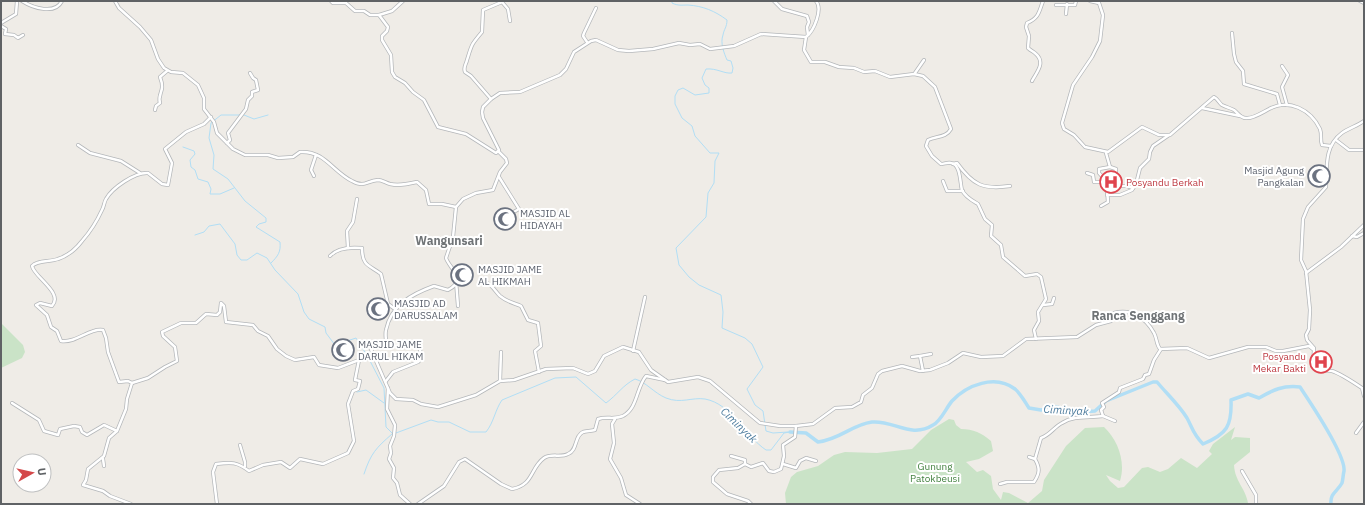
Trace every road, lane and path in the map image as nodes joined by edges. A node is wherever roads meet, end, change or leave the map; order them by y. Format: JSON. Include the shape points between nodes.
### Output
{"nodes":[{"id":1,"x":17,"y":1,"type":"edge"},
{"id":2,"x":22,"y":1,"type":"edge"},
{"id":3,"x":62,"y":1,"type":"edge"},
{"id":4,"x":115,"y":1,"type":"edge"},
{"id":5,"x":331,"y":1,"type":"edge"},
{"id":6,"x":403,"y":1,"type":"edge"},
{"id":7,"x":500,"y":1,"type":"edge"},
{"id":8,"x":774,"y":1,"type":"edge"},
{"id":9,"x":816,"y":1,"type":"edge"},
{"id":10,"x":1043,"y":1,"type":"edge"},
{"id":11,"x":1076,"y":1,"type":"edge"},
{"id":12,"x":1090,"y":1,"type":"edge"},
{"id":13,"x":1360,"y":1,"type":"edge"},
{"id":14,"x":1364,"y":3,"type":"edge"},
{"id":15,"x":1067,"y":4,"type":"junction"},
{"id":16,"x":1056,"y":5,"type":"dead end"},
{"id":17,"x":596,"y":8,"type":"dead end"},
{"id":18,"x":1066,"y":14,"type":"dead end"},
{"id":19,"x":379,"y":15,"type":"junction"},
{"id":20,"x":510,"y":21,"type":"dead end"},
{"id":21,"x":1,"y":24,"type":"edge"},
{"id":22,"x":1232,"y":33,"type":"dead end"},
{"id":23,"x":23,"y":35,"type":"dead end"},
{"id":24,"x":807,"y":36,"type":"junction"},
{"id":25,"x":587,"y":42,"type":"junction"},
{"id":26,"x":924,"y":60,"type":"dead end"},
{"id":27,"x":1282,"y":66,"type":"dead end"},
{"id":28,"x":167,"y":71,"type":"junction"},
{"id":29,"x":250,"y":72,"type":"dead end"},
{"id":30,"x":914,"y":74,"type":"junction"},
{"id":31,"x":1032,"y":81,"type":"dead end"},
{"id":32,"x":490,"y":99,"type":"junction"},
{"id":33,"x":1280,"y":105,"type":"junction"},
{"id":34,"x":1287,"y":105,"type":"junction"},
{"id":35,"x":1201,"y":108,"type":"junction"},
{"id":36,"x":155,"y":110,"type":"dead end"},
{"id":37,"x":1240,"y":116,"type":"junction"},
{"id":38,"x":212,"y":120,"type":"junction"},
{"id":39,"x":1364,"y":121,"type":"edge"},
{"id":40,"x":1170,"y":135,"type":"junction"},
{"id":41,"x":1336,"y":140,"type":"junction"},
{"id":42,"x":227,"y":143,"type":"junction"},
{"id":43,"x":78,"y":144,"type":"dead end"},
{"id":44,"x":1331,"y":146,"type":"junction"},
{"id":45,"x":297,"y":149,"type":"dead end"},
{"id":46,"x":1364,"y":150,"type":"edge"},
{"id":47,"x":300,"y":152,"type":"junction"},
{"id":48,"x":499,"y":152,"type":"junction"},
{"id":49,"x":1106,"y":153,"type":"junction"},
{"id":50,"x":316,"y":155,"type":"junction"},
{"id":51,"x":953,"y":164,"type":"junction"},
{"id":52,"x":1110,"y":167,"type":"junction"},
{"id":53,"x":1086,"y":173,"type":"dead end"},
{"id":54,"x":141,"y":174,"type":"junction"},
{"id":55,"x":314,"y":176,"type":"dead end"},
{"id":56,"x":498,"y":176,"type":"junction"},
{"id":57,"x":1115,"y":178,"type":"dead end"},
{"id":58,"x":943,"y":181,"type":"dead end"},
{"id":59,"x":1107,"y":182,"type":"junction"},
{"id":60,"x":1010,"y":186,"type":"dead end"},
{"id":61,"x":1113,"y":186,"type":"junction"},
{"id":62,"x":1133,"y":188,"type":"junction"},
{"id":63,"x":963,"y":191,"type":"junction"},
{"id":64,"x":1107,"y":196,"type":"junction"},
{"id":65,"x":357,"y":199,"type":"dead end"},
{"id":66,"x":1101,"y":206,"type":"dead end"},
{"id":67,"x":456,"y":207,"type":"junction"},
{"id":68,"x":495,"y":219,"type":"dead end"},
{"id":69,"x":1364,"y":225,"type":"edge"},
{"id":70,"x":1364,"y":233,"type":"edge"},
{"id":71,"x":1352,"y":236,"type":"junction"},
{"id":72,"x":439,"y":240,"type":"dead end"},
{"id":73,"x":450,"y":243,"type":"junction"},
{"id":74,"x":348,"y":248,"type":"junction"},
{"id":75,"x":330,"y":256,"type":"dead end"},
{"id":76,"x":1306,"y":273,"type":"junction"},
{"id":77,"x":456,"y":281,"type":"junction"},
{"id":78,"x":486,"y":282,"type":"dead end"},
{"id":79,"x":645,"y":297,"type":"dead end"},
{"id":80,"x":1054,"y":298,"type":"dead end"},
{"id":81,"x":1043,"y":304,"type":"junction"},
{"id":82,"x":458,"y":306,"type":"dead end"},
{"id":83,"x":395,"y":309,"type":"junction"},
{"id":84,"x":1036,"y":339,"type":"junction"},
{"id":85,"x":420,"y":348,"type":"dead end"},
{"id":86,"x":1161,"y":349,"type":"junction"},
{"id":87,"x":633,"y":351,"type":"junction"},
{"id":88,"x":501,"y":352,"type":"dead end"},
{"id":89,"x":1314,"y":352,"type":"junction"},
{"id":90,"x":931,"y":354,"type":"dead end"},
{"id":91,"x":920,"y":356,"type":"junction"},
{"id":92,"x":372,"y":357,"type":"junction"},
{"id":93,"x":912,"y":357,"type":"dead end"},
{"id":94,"x":359,"y":360,"type":"junction"},
{"id":95,"x":923,"y":371,"type":"junction"},
{"id":96,"x":539,"y":372,"type":"junction"},
{"id":97,"x":666,"y":380,"type":"junction"},
{"id":98,"x":386,"y":381,"type":"junction"},
{"id":99,"x":500,"y":381,"type":"junction"},
{"id":100,"x":132,"y":383,"type":"junction"},
{"id":101,"x":388,"y":386,"type":"junction"},
{"id":102,"x":1364,"y":396,"type":"edge"},
{"id":103,"x":12,"y":403,"type":"dead end"},
{"id":104,"x":1103,"y":416,"type":"junction"},
{"id":105,"x":615,"y":419,"type":"junction"},
{"id":106,"x":1115,"y":421,"type":"dead end"},
{"id":107,"x":1364,"y":422,"type":"edge"},
{"id":108,"x":796,"y":427,"type":"junction"},
{"id":109,"x":117,"y":431,"type":"junction"},
{"id":110,"x":1356,"y":433,"type":"dead end"},
{"id":111,"x":240,"y":445,"type":"dead end"},
{"id":112,"x":732,"y":456,"type":"dead end"},
{"id":113,"x":1029,"y":457,"type":"dead end"},
{"id":114,"x":103,"y":459,"type":"junction"},
{"id":115,"x":1035,"y":459,"type":"junction"},
{"id":116,"x":816,"y":461,"type":"dead end"},
{"id":117,"x":745,"y":464,"type":"junction"},
{"id":118,"x":783,"y":464,"type":"junction"},
{"id":119,"x":104,"y":466,"type":"dead end"},
{"id":120,"x":245,"y":466,"type":"junction"},
{"id":121,"x":1242,"y":471,"type":"dead end"},
{"id":122,"x":1000,"y":484,"type":"dead end"},
{"id":123,"x":131,"y":504,"type":"edge"},
{"id":124,"x":217,"y":504,"type":"edge"},
{"id":125,"x":410,"y":504,"type":"edge"},
{"id":126,"x":418,"y":504,"type":"edge"},
{"id":127,"x":640,"y":504,"type":"edge"},
{"id":128,"x":751,"y":504,"type":"edge"},
{"id":129,"x":1256,"y":504,"type":"edge"}],
"edges":[{"from":1,"to":21,"type":"street","via":[[16,14]]},
{"from":2,"to":3,"type":"street","via":[[48,9],[56,8]]},
{"from":4,"to":28,"type":"street","via":[[118,8],[151,40],[158,59]]},
{"from":5,"to":19,"type":"street","via":[[333,4],[346,3],[355,11],[364,11],[368,15]]},
{"from":6,"to":19,"type":"street","via":[[392,11]]},
{"from":7,"to":20,"type":"street","via":[[508,9]]},
{"from":7,"to":32,"type":"street","via":[[483,11],[482,32],[469,48],[464,68]]},
{"from":8,"to":24,"type":"street","via":[[782,8],[807,16],[810,22]]},
{"from":9,"to":24,"type":"street","via":[[820,13]]},
{"from":10,"to":31,"type":"street","via":[[1038,15],[1026,26],[1029,36],[1028,48],[1038,55],[1040,64]]},
{"from":11,"to":15,"type":"street","via":[[1075,5]]},
{"from":12,"to":49,"type":"street","via":[[1099,3],[1102,9],[1100,40],[1073,85],[1062,123],[1064,129],[1085,147]]},
{"from":13,"to":14,"type":"street"},
{"from":15,"to":16,"type":"street"},
{"from":15,"to":18,"type":"street"},
{"from":17,"to":25,"type":"street","via":[[583,36]]},
{"from":19,"to":48,"type":"street","via":[[388,27],[388,31],[383,33],[382,40],[391,55],[393,74],[424,100],[438,127],[463,133]]},
{"from":21,"to":23,"type":"street","via":[[6,29],[5,34],[18,38]]},
{"from":22,"to":33,"type":"street","via":[[1234,54],[1243,71],[1244,84],[1276,94]]},
{"from":24,"to":25,"type":"street","via":[[760,34],[728,47],[710,49],[700,44],[679,42],[653,49],[624,51],[596,40]]},
{"from":24,"to":30,"type":"street","via":[[804,50],[811,62],[825,62],[864,72],[875,71],[890,77]]},
{"from":25,"to":32,"type":"street","via":[[574,52],[566,69],[560,75],[520,92],[502,92]]},
{"from":26,"to":30,"type":"street"},
{"from":27,"to":34,"type":"street","via":[[1288,75],[1282,87]]},
{"from":28,"to":36,"type":"street","via":[[160,77],[163,86],[160,103]]},
{"from":28,"to":38,"type":"street","via":[[183,73],[196,84],[204,98],[204,108]]},
{"from":29,"to":42,"type":"street","via":[[259,88],[252,92],[248,107],[228,133],[230,138]]},
{"from":30,"to":51,"type":"street","via":[[926,78],[935,87],[950,126],[948,133],[939,138],[929,139],[926,146],[941,164]]},
{"from":32,"to":48,"type":"street","via":[[482,112]]},
{"from":33,"to":34,"type":"street"},
{"from":33,"to":37,"type":"street","via":[[1248,118]]},
{"from":34,"to":44,"type":"street","via":[[1308,113],[1320,131],[1322,144]]},
{"from":35,"to":37,"type":"street"},
{"from":35,"to":37,"type":"street","via":[[1215,97],[1221,105]]},
{"from":35,"to":40,"type":"street"},
{"from":38,"to":42,"type":"street","via":[[216,133]]},
{"from":38,"to":54,"type":"street","via":[[186,132],[165,149],[172,163],[168,185],[162,184],[148,173]]},
{"from":39,"to":41,"type":"street","via":[[1342,132]]},
{"from":40,"to":49,"type":"street","via":[[1159,135],[1142,127]]},
{"from":40,"to":62,"type":"street","via":[[1153,146],[1149,159],[1140,168]]},
{"from":41,"to":44,"type":"street"},
{"from":41,"to":46,"type":"street","via":[[1349,150]]},
{"from":42,"to":47,"type":"street","via":[[245,155],[292,157]]},
{"from":43,"to":54,"type":"street","via":[[90,153],[121,161]]},
{"from":44,"to":76,"type":"street","via":[[1327,159],[1326,187],[1308,207],[1304,216],[1301,260]]},
{"from":45,"to":47,"type":"street"},
{"from":47,"to":50,"type":"street"},
{"from":48,"to":56,"type":"street","via":[[507,162]]},
{"from":49,"to":52,"type":"street"},
{"from":50,"to":55,"type":"street","via":[[311,170]]},
{"from":50,"to":67,"type":"street","via":[[323,158],[342,176],[354,182],[364,185],[378,180],[405,185],[417,182],[426,190],[429,204]]},
{"from":51,"to":60,"type":"street","via":[[957,163],[985,188]]},
{"from":51,"to":63,"type":"street","via":[[962,178]]},
{"from":52,"to":57,"type":"street","via":[[1116,170]]},
{"from":52,"to":59,"type":"street","via":[[1099,169],[1099,173]]},
{"from":53,"to":59,"type":"street","via":[[1093,174],[1094,182]]},
{"from":54,"to":100,"type":"street","via":[[132,176],[121,186],[114,188],[85,238],[71,252],[56,260],[32,266],[33,271],[49,287],[54,300],[52,306],[40,303],[36,305],[48,315],[61,341],[79,338],[98,330],[104,331],[108,352],[119,382]]},
{"from":56,"to":67,"type":"street","via":[[493,190],[464,198]]},
{"from":56,"to":68,"type":"street","via":[[519,209]]},
{"from":58,"to":63,"type":"street","via":[[947,191]]},
{"from":59,"to":61,"type":"street"},
{"from":61,"to":62,"type":"street"},
{"from":61,"to":64,"type":"street","via":[[1107,189]]},
{"from":62,"to":64,"type":"street","via":[[1124,194]]},
{"from":63,"to":81,"type":"street","via":[[978,204],[985,219],[992,225],[991,236],[1001,245],[1003,257],[1025,276],[1037,274],[1041,277],[1046,299]]},
{"from":64,"to":66,"type":"street","via":[[1107,204]]},
{"from":65,"to":74,"type":"street","via":[[353,222],[347,231]]},
{"from":67,"to":73,"type":"street"},
{"from":69,"to":71,"type":"street"},
{"from":70,"to":71,"type":"street"},
{"from":71,"to":76,"type":"street"},
{"from":72,"to":73,"type":"street"},
{"from":73,"to":77,"type":"street","via":[[446,260],[454,270]]},
{"from":74,"to":75,"type":"street","via":[[337,250]]},
{"from":74,"to":83,"type":"street","via":[[362,248],[364,262],[382,274],[388,304]]},
{"from":76,"to":89,"type":"street","via":[[1310,310],[1309,329],[1306,335],[1307,340],[1315,348]]},
{"from":77,"to":82,"type":"street"},
{"from":77,"to":83,"type":"street","via":[[449,289],[431,286],[404,300]]},
{"from":78,"to":96,"type":"street","via":[[512,304],[522,306],[528,320],[538,323],[541,346],[535,350]]},
{"from":79,"to":87,"type":"street"},
{"from":80,"to":81,"type":"street","via":[[1052,304]]},
{"from":81,"to":84,"type":"street","via":[[1038,312],[1039,321],[1034,330]]},
{"from":83,"to":92,"type":"street","via":[[385,332],[386,342],[370,347]]},
{"from":84,"to":86,"type":"street","via":[[1079,336],[1096,325],[1111,321],[1115,313],[1134,312],[1151,328]]},
{"from":84,"to":95,"type":"street","via":[[1026,339],[1003,356],[981,357],[963,353],[943,365]]},
{"from":85,"to":98,"type":"street","via":[[421,359],[418,362],[396,370]]},
{"from":86,"to":89,"type":"street","via":[[1187,348],[1209,358],[1248,347],[1266,346],[1276,351],[1284,351],[1310,346]]},
{"from":86,"to":104,"type":"street","via":[[1149,374],[1120,388],[1119,392],[1101,404],[1104,407]]},
{"from":87,"to":96,"type":"street","via":[[624,348],[606,355],[595,371],[588,374],[573,368],[547,369]]},
{"from":87,"to":97,"type":"street","via":[[639,352],[651,370]]},
{"from":88,"to":99,"type":"street"},
{"from":89,"to":102,"type":"street","via":[[1315,366],[1324,371],[1332,371],[1361,388]]},
{"from":90,"to":91,"type":"street"},
{"from":91,"to":93,"type":"street"},
{"from":91,"to":95,"type":"street"},
{"from":92,"to":94,"type":"street"},
{"from":92,"to":98,"type":"street"},
{"from":94,"to":100,"type":"street","via":[[336,368],[319,365],[314,357],[293,359],[277,349],[268,336],[253,325],[226,322],[224,306],[221,303],[217,315],[206,314],[196,323],[181,323],[162,332],[175,347],[177,361],[148,378]]},
{"from":94,"to":120,"type":"street","via":[[355,380],[360,381],[359,386],[353,391],[348,404],[354,442],[348,453],[323,464],[302,459],[290,468],[281,462],[262,465],[249,471]]},
{"from":95,"to":108,"type":"street","via":[[902,366],[882,371],[872,388],[863,395],[861,402],[852,407],[835,408],[813,424]]},
{"from":96,"to":99,"type":"street","via":[[514,380]]},
{"from":97,"to":105,"type":"street","via":[[648,376],[641,384],[636,401],[626,414]]},
{"from":97,"to":108,"type":"street","via":[[669,382],[698,377],[710,381],[762,424]]},
{"from":98,"to":101,"type":"street"},
{"from":99,"to":101,"type":"street","via":[[476,395],[438,407],[413,400],[396,399]]},
{"from":100,"to":109,"type":"street","via":[[126,409]]},
{"from":101,"to":125,"type":"street","via":[[387,409],[395,424],[390,446],[392,453],[389,458],[394,468],[393,478],[398,483],[401,496]]},
{"from":103,"to":109,"type":"street","via":[[39,420],[41,429],[46,432],[58,435],[60,429],[74,426],[80,427],[87,435],[104,425]]},
{"from":104,"to":106,"type":"street"},
{"from":104,"to":115,"type":"street","via":[[1079,417],[1061,423],[1040,439]]},
{"from":105,"to":126,"type":"street","via":[[607,417],[598,420],[595,430],[579,435],[571,453],[543,458],[528,481],[515,488],[501,484],[465,459],[458,462],[444,486]]},
{"from":105,"to":127,"type":"street","via":[[612,424],[614,443],[611,462],[621,478],[626,495]]},
{"from":107,"to":110,"type":"street"},
{"from":108,"to":118,"type":"street","via":[[793,438],[783,445]]},
{"from":109,"to":114,"type":"street","via":[[108,440]]},
{"from":111,"to":120,"type":"street"},
{"from":112,"to":117,"type":"street","via":[[745,460]]},
{"from":113,"to":115,"type":"street"},
{"from":114,"to":119,"type":"street"},
{"from":114,"to":123,"type":"street","via":[[88,469],[84,487],[100,490]]},
{"from":115,"to":122,"type":"street","via":[[1040,469],[1039,476],[1034,482]]},
{"from":116,"to":118,"type":"street","via":[[806,458],[800,461],[796,468]]},
{"from":117,"to":118,"type":"street","via":[[751,467],[763,463],[769,471],[774,472],[781,469]]},
{"from":117,"to":128,"type":"street","via":[[738,468],[718,471],[712,480],[727,494],[748,500]]},
{"from":120,"to":124,"type":"street","via":[[231,463],[215,466],[213,472]]},
{"from":121,"to":129,"type":"street","via":[[1256,494]]}]}
